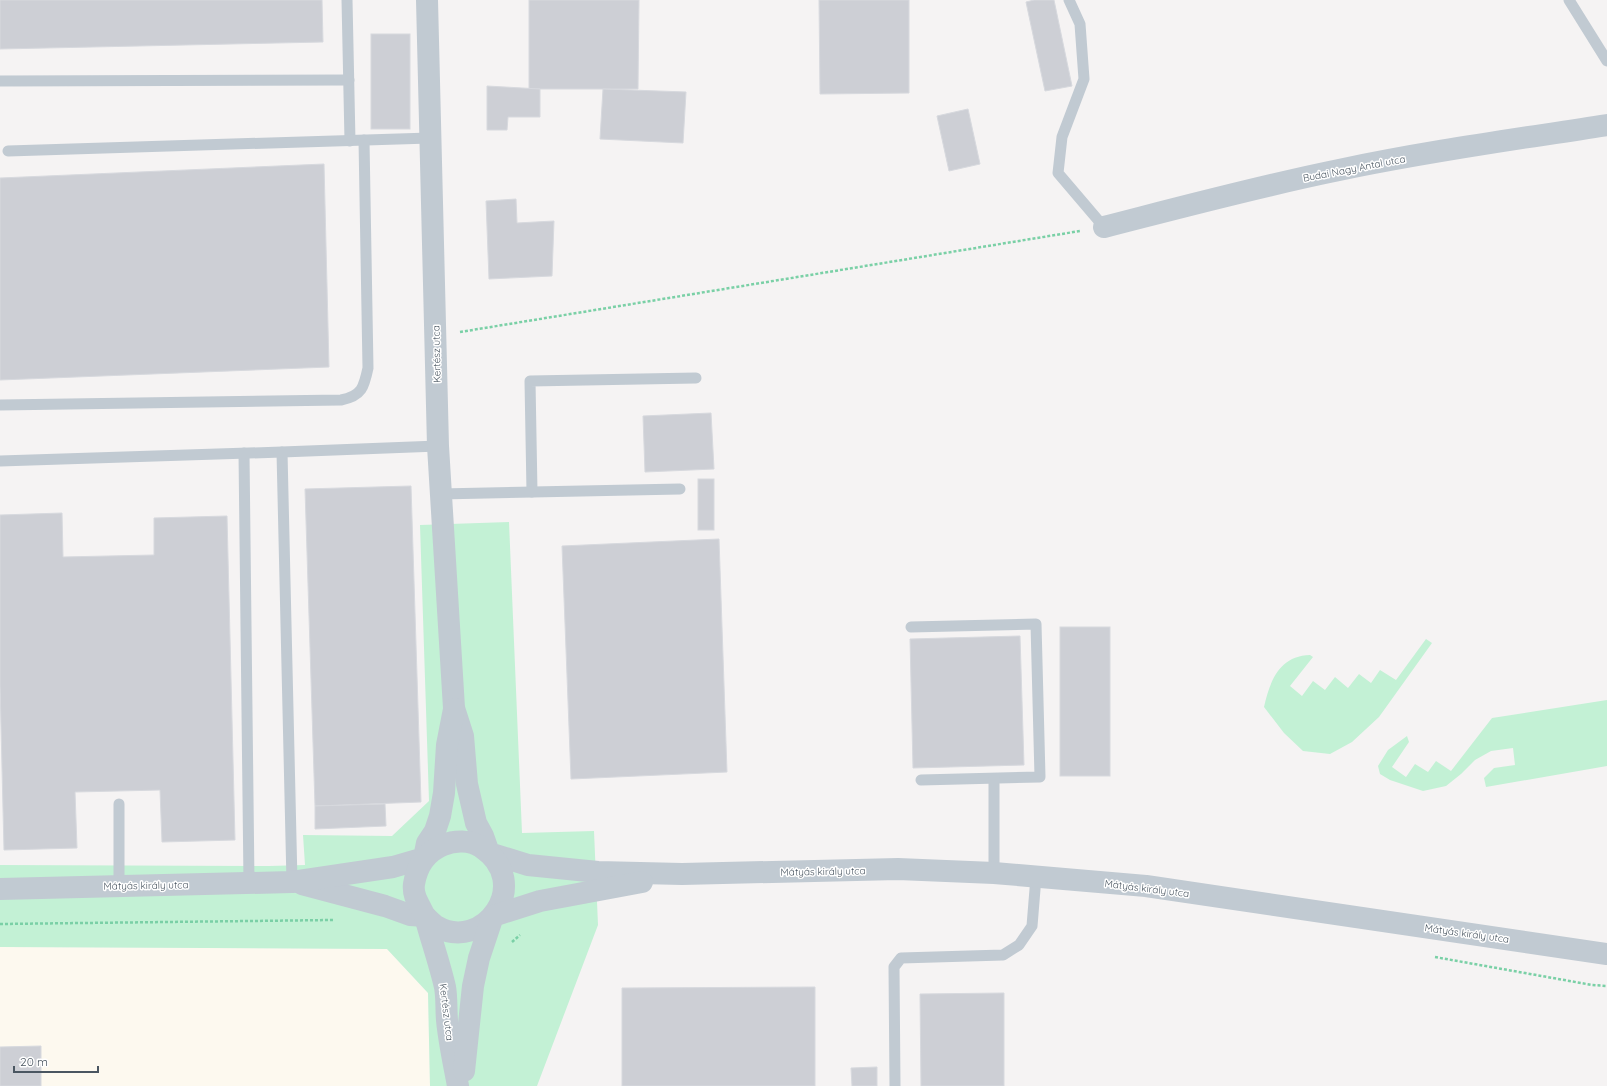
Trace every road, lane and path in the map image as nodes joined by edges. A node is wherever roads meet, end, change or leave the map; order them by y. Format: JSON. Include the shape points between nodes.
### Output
{"nodes":[{"id":1,"x":347,"y":0,"type":"edge"},
{"id":2,"x":427,"y":0,"type":"edge"},
{"id":3,"x":1070,"y":0,"type":"edge"},
{"id":4,"x":1569,"y":0,"type":"edge"},
{"id":5,"x":1607,"y":61,"type":"edge"},
{"id":6,"x":349,"y":80,"type":"junction"},
{"id":7,"x":0,"y":81,"type":"edge"},
{"id":8,"x":1607,"y":125,"type":"edge"},
{"id":9,"x":430,"y":138,"type":"junction"},
{"id":10,"x":364,"y":140,"type":"junction"},
{"id":11,"x":350,"y":141,"type":"junction"},
{"id":12,"x":8,"y":151,"type":"dead end"},
{"id":13,"x":1104,"y":227,"type":"junction"},
{"id":14,"x":435,"y":336,"type":"junction"},
{"id":15,"x":696,"y":378,"type":"dead end"},
{"id":16,"x":0,"y":405,"type":"edge"},
{"id":17,"x":438,"y":446,"type":"junction"},
{"id":18,"x":282,"y":452,"type":"junction"},
{"id":19,"x":244,"y":453,"type":"junction"},
{"id":20,"x":0,"y":462,"type":"edge"},
{"id":21,"x":680,"y":489,"type":"dead end"},
{"id":22,"x":532,"y":492,"type":"junction"},
{"id":23,"x":440,"y":494,"type":"junction"},
{"id":24,"x":911,"y":627,"type":"dead end"},
{"id":25,"x":454,"y":708,"type":"junction"},
{"id":26,"x":994,"y":779,"type":"junction"},
{"id":27,"x":921,"y":780,"type":"dead end"},
{"id":28,"x":119,"y":804,"type":"dead end"},
{"id":29,"x":489,"y":853,"type":"junction"},
{"id":30,"x":424,"y":858,"type":"junction"},
{"id":31,"x":994,"y":873,"type":"junction"},
{"id":32,"x":682,"y":874,"type":"junction"},
{"id":33,"x":1036,"y":876,"type":"junction"},
{"id":34,"x":292,"y":882,"type":"junction"},
{"id":35,"x":249,"y":883,"type":"junction"},
{"id":36,"x":119,"y":886,"type":"junction"},
{"id":37,"x":0,"y":888,"type":"edge"},
{"id":38,"x":425,"y":916,"type":"junction"},
{"id":39,"x":493,"y":916,"type":"junction"},
{"id":40,"x":336,"y":920,"type":"dead end"},
{"id":41,"x":0,"y":924,"type":"edge"},
{"id":42,"x":526,"y":931,"type":"dead end"},
{"id":43,"x":507,"y":946,"type":"dead end"},
{"id":44,"x":1607,"y":954,"type":"edge"},
{"id":45,"x":1429,"y":956,"type":"dead end"},
{"id":46,"x":1607,"y":986,"type":"edge"},
{"id":47,"x":458,"y":1086,"type":"edge"},
{"id":48,"x":462,"y":1086,"type":"edge"},
{"id":49,"x":896,"y":1086,"type":"edge"}],
"edges":[{"from":1,"to":6,"type":"lane"},
{"from":2,"to":9,"type":"street","name":"Kertész utca"},
{"from":3,"to":13,"type":"lane","via":[[1080,24],[1084,79],[1062,136],[1058,173]]},
{"from":4,"to":5,"type":"lane"},
{"from":6,"to":7,"type":"lane"},
{"from":6,"to":11,"type":"lane"},
{"from":8,"to":13,"type":"street","name":"Budai Nagy Antal utca","via":[[1340,170]]},
{"from":9,"to":10,"type":"lane"},
{"from":9,"to":14,"type":"street","name":"Kertész utca"},
{"from":10,"to":11,"type":"lane"},
{"from":10,"to":16,"type":"lane","via":[[368,368],[361,391],[352,398]]},
{"from":11,"to":12,"type":"lane"},
{"from":13,"to":14,"type":"path"},
{"from":14,"to":17,"type":"street","name":"Kertész utca"},
{"from":15,"to":22,"type":"lane","via":[[530,381]]},
{"from":17,"to":18,"type":"lane"},
{"from":17,"to":23,"type":"street","name":"Kertész utca"},
{"from":18,"to":19,"type":"lane"},
{"from":18,"to":34,"type":"lane"},
{"from":19,"to":20,"type":"lane"},
{"from":19,"to":35,"type":"lane"},
{"from":21,"to":22,"type":"lane"},
{"from":22,"to":23,"type":"lane"},
{"from":23,"to":25,"type":"street","name":"Kertész utca"},
{"from":24,"to":26,"type":"lane","via":[[1036,624],[1040,777]]},
{"from":25,"to":29,"type":"street","name":"Kertész utca","via":[[464,736],[467,784],[476,823]]},
{"from":25,"to":30,"type":"street","name":"Kertész utca","via":[[447,745],[440,816],[435,831],[427,843]]},
{"from":26,"to":27,"type":"lane"},
{"from":26,"to":31,"type":"lane"},
{"from":28,"to":36,"type":"lane"},
{"from":29,"to":30,"type":"street","via":[[478,845],[450,842],[436,848]]},
{"from":29,"to":32,"type":"street","name":"Mátyás király utca","via":[[528,866],[598,872]]},
{"from":29,"to":39,"type":"street","via":[[497,862],[505,887],[501,903]]},
{"from":30,"to":34,"type":"street","name":"Mátyás király utca","via":[[393,867]]},
{"from":30,"to":38,"type":"street","via":[[416,872],[414,887],[417,903]]},
{"from":31,"to":32,"type":"street","name":"Mátyás király utca","via":[[898,869]]},
{"from":31,"to":33,"type":"street","name":"Mátyás király utca"},
{"from":32,"to":39,"type":"street","name":"Mátyás király utca","via":[[540,901]]},
{"from":33,"to":44,"type":"street","name":"Mátyás király utca","via":[[1146,886]]},
{"from":33,"to":49,"type":"lane","via":[[1032,926],[1019,945],[1003,955],[901,958],[894,967]]},
{"from":34,"to":35,"type":"street","name":"Mátyás király utca"},
{"from":34,"to":38,"type":"street","name":"Mátyás király utca","via":[[338,892],[410,915]]},
{"from":35,"to":36,"type":"street","name":"Mátyás király utca"},
{"from":36,"to":37,"type":"street","name":"Mátyás király utca"},
{"from":38,"to":39,"type":"street","via":[[436,926],[451,931],[467,931],[481,926]]},
{"from":38,"to":47,"type":"street","name":"Kertész utca","via":[[445,988],[447,1022]]},
{"from":39,"to":48,"type":"street","name":"Kertész utca","via":[[473,986]]},
{"from":40,"to":41,"type":"path"},
{"from":42,"to":43,"type":"path"},
{"from":45,"to":46,"type":"path"}]}
